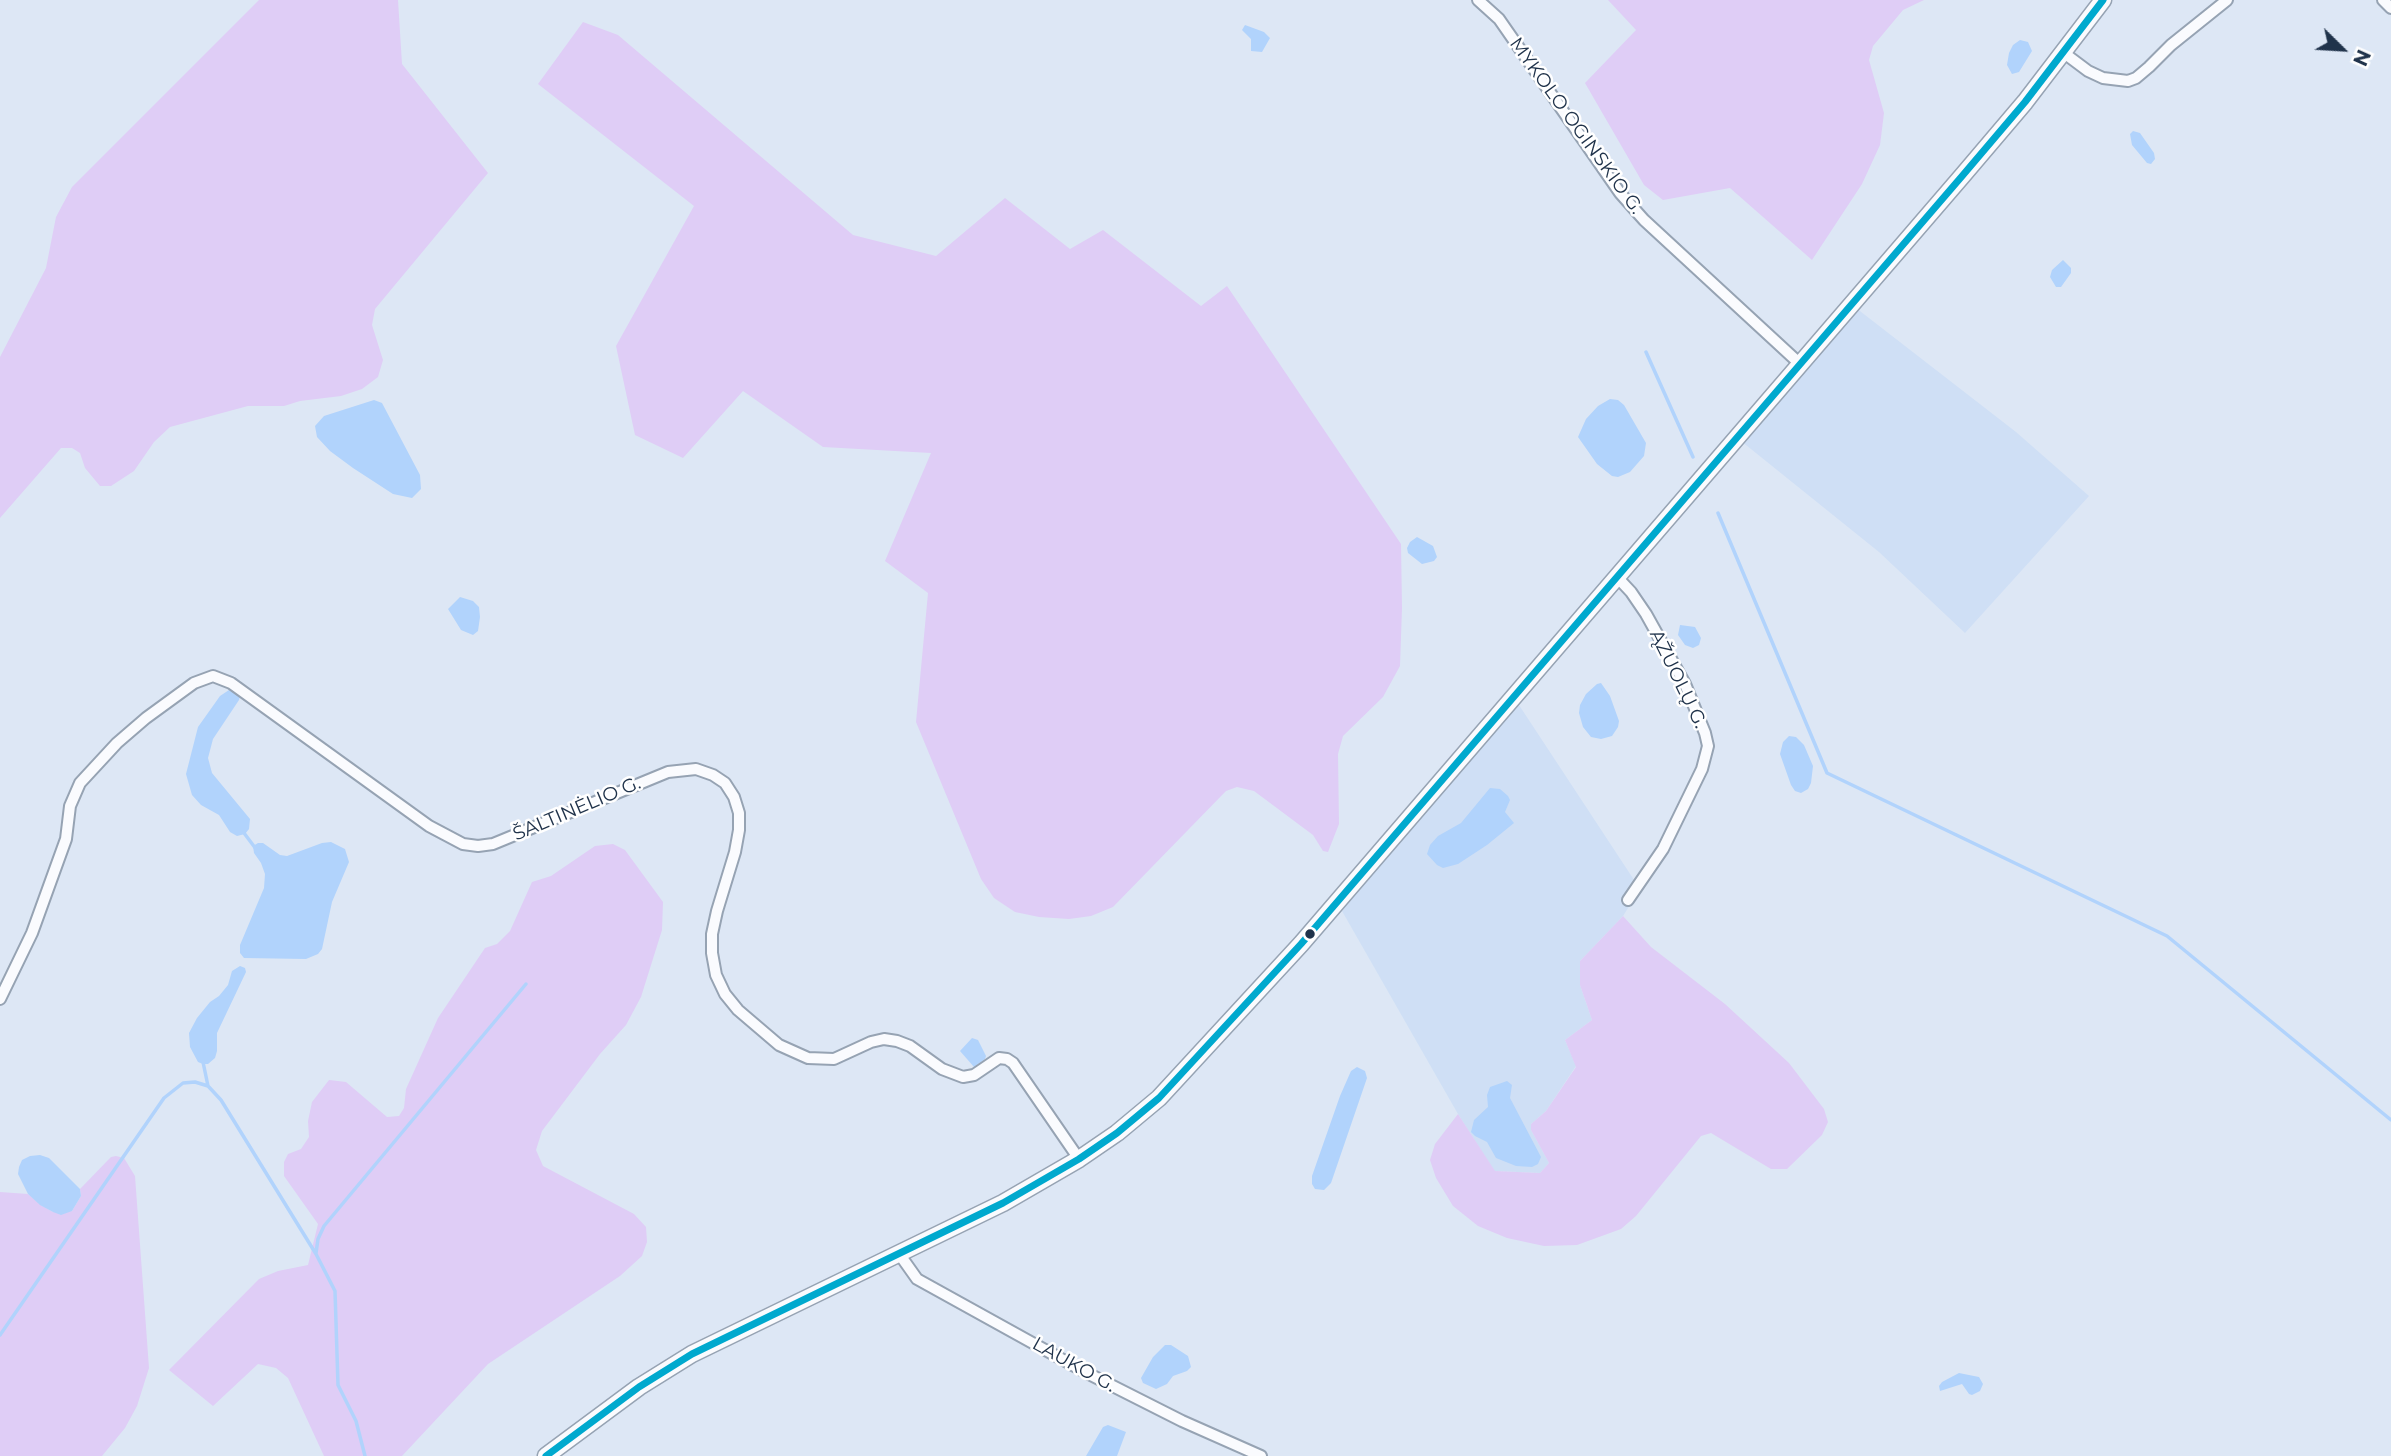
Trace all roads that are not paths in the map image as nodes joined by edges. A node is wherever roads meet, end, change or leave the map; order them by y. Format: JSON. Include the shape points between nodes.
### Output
{"nodes":[{"id":1,"x":1478,"y":0,"type":"edge"},
{"id":2,"x":2103,"y":0,"type":"edge"},
{"id":3,"x":2227,"y":0,"type":"edge"},
{"id":4,"x":2383,"y":0,"type":"edge"},
{"id":5,"x":2391,"y":8,"type":"edge"},
{"id":6,"x":2064,"y":53,"type":"junction"},
{"id":7,"x":1799,"y":363,"type":"junction"},
{"id":8,"x":1616,"y":576,"type":"junction"},
{"id":9,"x":1629,"y":900,"type":"dead end"},
{"id":10,"x":0,"y":999,"type":"edge"},
{"id":11,"x":1079,"y":1159,"type":"junction"},
{"id":12,"x":900,"y":1255,"type":"junction"},
{"id":13,"x":547,"y":1456,"type":"edge"},
{"id":14,"x":1261,"y":1456,"type":"edge"}],
"edges":[{"from":1,"to":7,"type":"street","name":"MYKOLO OGINSKIO G.","via":[[1499,19],[1620,193]]},
{"from":2,"to":6,"type":"main road"},
{"from":3,"to":6,"type":"street","via":[[2136,78],[2103,78]]},
{"from":4,"to":5,"type":"street"},
{"from":6,"to":7,"type":"main road"},
{"from":7,"to":8,"type":"main road"},
{"from":8,"to":9,"type":"street","name":"ĄŽUOLŲ G.","via":[[1646,614],[1685,684],[1708,746],[1702,769],[1662,849]]},
{"from":8,"to":11,"type":"main road","via":[[1301,944],[1179,1078],[1139,1116]]},
{"from":10,"to":11,"type":"street","name":"ŠALTINĖLIO G.","via":[[36,923],[80,783],[146,718],[194,683],[213,676],[231,683],[429,826],[463,844],[493,845],[668,772],[696,769],[713,775],[725,783],[739,813],[735,852],[712,944],[716,975],[738,1010],[779,1045],[808,1058],[834,1059],[884,1040],[909,1046],[942,1069],[963,1077],[999,1058],[1007,1059]]},
{"from":11,"to":12,"type":"main road"},
{"from":12,"to":13,"type":"main road","via":[[692,1354],[639,1387]]},
{"from":12,"to":14,"type":"street","name":"LAUKO G.","via":[[910,1272],[925,1283],[1123,1391]]}]}
